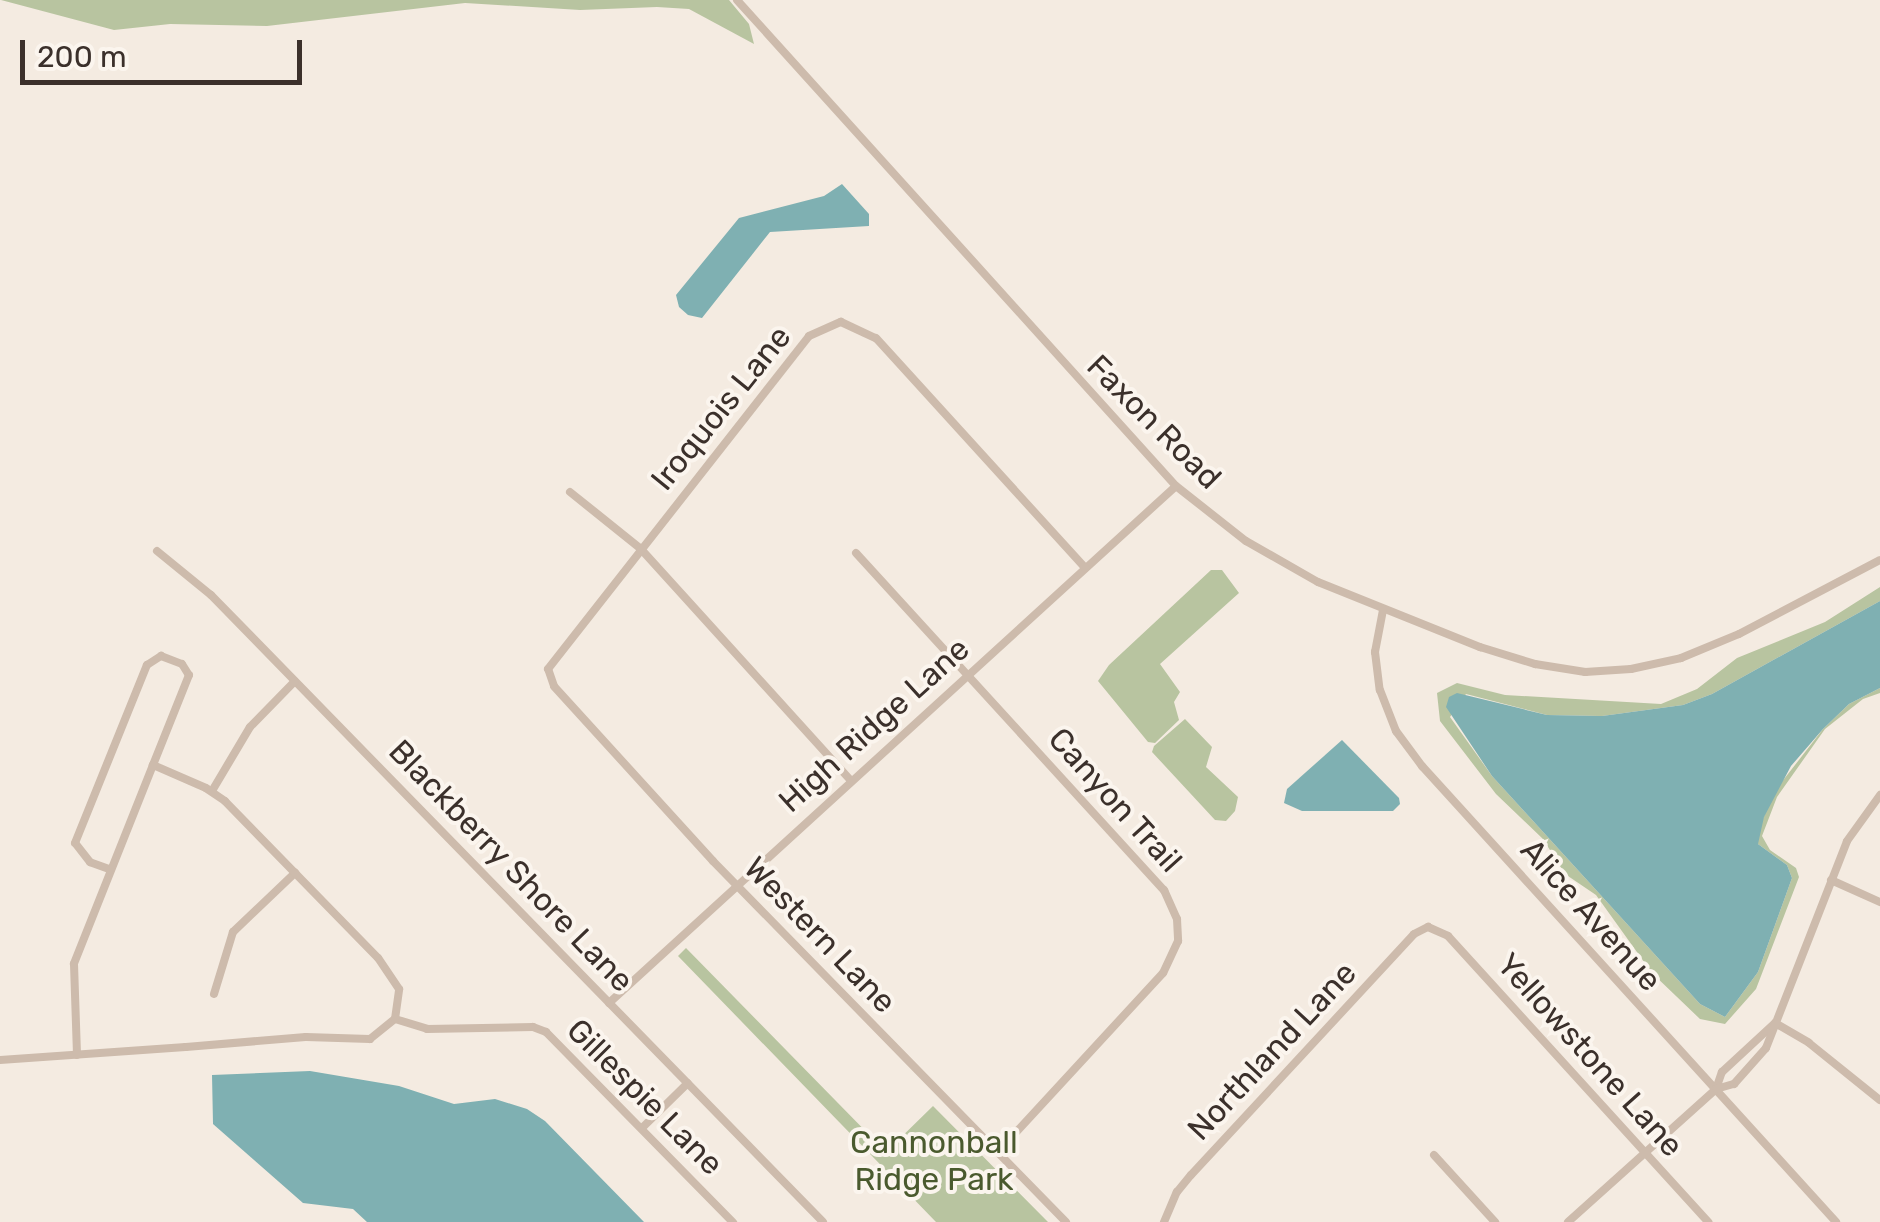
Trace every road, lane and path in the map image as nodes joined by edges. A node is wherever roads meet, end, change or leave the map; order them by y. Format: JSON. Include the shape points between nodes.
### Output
{"nodes":[{"id":1,"x":738,"y":0,"type":"edge"},
{"id":2,"x":1176,"y":486,"type":"junction"},
{"id":3,"x":570,"y":492,"type":"dead end"},
{"id":4,"x":640,"y":548,"type":"junction"},
{"id":5,"x":157,"y":551,"type":"dead end"},
{"id":6,"x":856,"y":553,"type":"dead end"},
{"id":7,"x":1880,"y":560,"type":"edge"},
{"id":8,"x":1085,"y":568,"type":"junction"},
{"id":9,"x":1383,"y":610,"type":"junction"},
{"id":10,"x":548,"y":674,"type":"joint"},
{"id":11,"x":967,"y":674,"type":"junction"},
{"id":12,"x":295,"y":681,"type":"junction"},
{"id":13,"x":153,"y":765,"type":"junction"},
{"id":14,"x":850,"y":780,"type":"junction"},
{"id":15,"x":212,"y":791,"type":"junction"},
{"id":16,"x":1880,"y":795,"type":"edge"},
{"id":17,"x":109,"y":869,"type":"junction"},
{"id":18,"x":295,"y":873,"type":"junction"},
{"id":19,"x":1832,"y":880,"type":"junction"},
{"id":20,"x":736,"y":884,"type":"junction"},
{"id":21,"x":1880,"y":902,"type":"edge"},
{"id":22,"x":1430,"y":927,"type":"joint"},
{"id":23,"x":214,"y":994,"type":"dead end"},
{"id":24,"x":610,"y":1003,"type":"junction"},
{"id":25,"x":394,"y":1019,"type":"junction"},
{"id":26,"x":1775,"y":1024,"type":"junction"},
{"id":27,"x":77,"y":1055,"type":"junction"},
{"id":28,"x":0,"y":1060,"type":"edge"},
{"id":29,"x":688,"y":1083,"type":"junction"},
{"id":30,"x":1716,"y":1089,"type":"junction"},
{"id":31,"x":1880,"y":1100,"type":"edge"},
{"id":32,"x":642,"y":1128,"type":"junction"},
{"id":33,"x":998,"y":1152,"type":"junction"},
{"id":34,"x":1645,"y":1153,"type":"junction"},
{"id":35,"x":1434,"y":1156,"type":"dead end"},
{"id":36,"x":815,"y":1214,"type":"junction"},
{"id":37,"x":733,"y":1222,"type":"edge"},
{"id":38,"x":808,"y":1222,"type":"edge"},
{"id":39,"x":823,"y":1222,"type":"edge"},
{"id":40,"x":1066,"y":1222,"type":"edge"},
{"id":41,"x":1164,"y":1222,"type":"edge"},
{"id":42,"x":1495,"y":1222,"type":"edge"},
{"id":43,"x":1568,"y":1222,"type":"edge"},
{"id":44,"x":1708,"y":1222,"type":"edge"},
{"id":45,"x":1836,"y":1222,"type":"edge"}],
"edges":[{"from":1,"to":2,"type":"street","name":"Faxon Road"},
{"from":2,"to":8,"type":"street","name":"High Ridge Lane"},
{"from":2,"to":9,"type":"street","name":"Faxon Road","via":[[1246,541]]},
{"from":3,"to":4,"type":"street"},
{"from":4,"to":8,"type":"street","name":"Iroquois Lane","via":[[809,336],[840,322],[876,338]]},
{"from":4,"to":10,"type":"street","name":"Iroquois Lane"},
{"from":4,"to":14,"type":"street"},
{"from":5,"to":12,"type":"street","name":"Blackberry Shore Lane","via":[[188,573]]},
{"from":6,"to":11,"type":"street","name":"Canyon Trail"},
{"from":7,"to":9,"type":"street","name":"Faxon Road","via":[[1739,634],[1631,669],[1585,672],[1535,664]]},
{"from":8,"to":11,"type":"street","name":"High Ridge Lane"},
{"from":9,"to":30,"type":"street","name":"Alice Avenue","via":[[1375,652],[1396,731]]},
{"from":10,"to":20,"type":"street","name":"Western Lane"},
{"from":11,"to":14,"type":"street","name":"High Ridge Lane"},
{"from":11,"to":33,"type":"street","name":"Canyon Trail","via":[[1164,890],[1177,919],[1178,941],[1163,973]]},
{"from":12,"to":15,"type":"street","via":[[250,727]]},
{"from":12,"to":24,"type":"street","name":"Blackberry Shore Lane"},
{"from":13,"to":15,"type":"street"},
{"from":13,"to":17,"type":"street"},
{"from":13,"to":17,"type":"street","via":[[188,676],[182,664],[161,656],[148,665],[74,843],[90,862]]},
{"from":14,"to":20,"type":"street","name":"High Ridge Lane"},
{"from":15,"to":18,"type":"street"},
{"from":16,"to":19,"type":"street","via":[[1846,841]]},
{"from":17,"to":27,"type":"street","via":[[74,964]]},
{"from":18,"to":23,"type":"street","via":[[233,932]]},
{"from":18,"to":25,"type":"street","via":[[388,970],[400,996]]},
{"from":19,"to":21,"type":"street"},
{"from":19,"to":26,"type":"street"},
{"from":20,"to":24,"type":"street","name":"High Ridge Lane"},
{"from":20,"to":33,"type":"street","name":"Western Lane"},
{"from":22,"to":34,"type":"street","name":"Yellowstone Lane","via":[[1448,936]]},
{"from":22,"to":41,"type":"street","name":"Northland Lane","via":[[1414,934],[1197,1168]]},
{"from":24,"to":29,"type":"street","name":"Blackberry Shore Lane"},
{"from":25,"to":27,"type":"street","via":[[370,1039],[306,1037]]},
{"from":25,"to":32,"type":"street","name":"Gillespie Lane","via":[[427,1030],[546,1032]]},
{"from":26,"to":30,"type":"street","via":[[1722,1072]]},
{"from":26,"to":30,"type":"street","via":[[1755,1062],[1734,1084]]},
{"from":26,"to":31,"type":"street"},
{"from":27,"to":28,"type":"street"},
{"from":29,"to":32,"type":"street"},
{"from":29,"to":36,"type":"street","name":"Blackberry Shore Lane"},
{"from":30,"to":34,"type":"street"},
{"from":30,"to":45,"type":"street","name":"Alice Avenue"},
{"from":32,"to":37,"type":"street","name":"Gillespie Lane"},
{"from":33,"to":40,"type":"street","name":"Western Lane"},
{"from":34,"to":43,"type":"street"},
{"from":34,"to":44,"type":"street","name":"Yellowstone Lane"},
{"from":35,"to":42,"type":"street"},
{"from":36,"to":38,"type":"street"},
{"from":36,"to":39,"type":"street","name":"Blackberry Shore Lane"}]}
